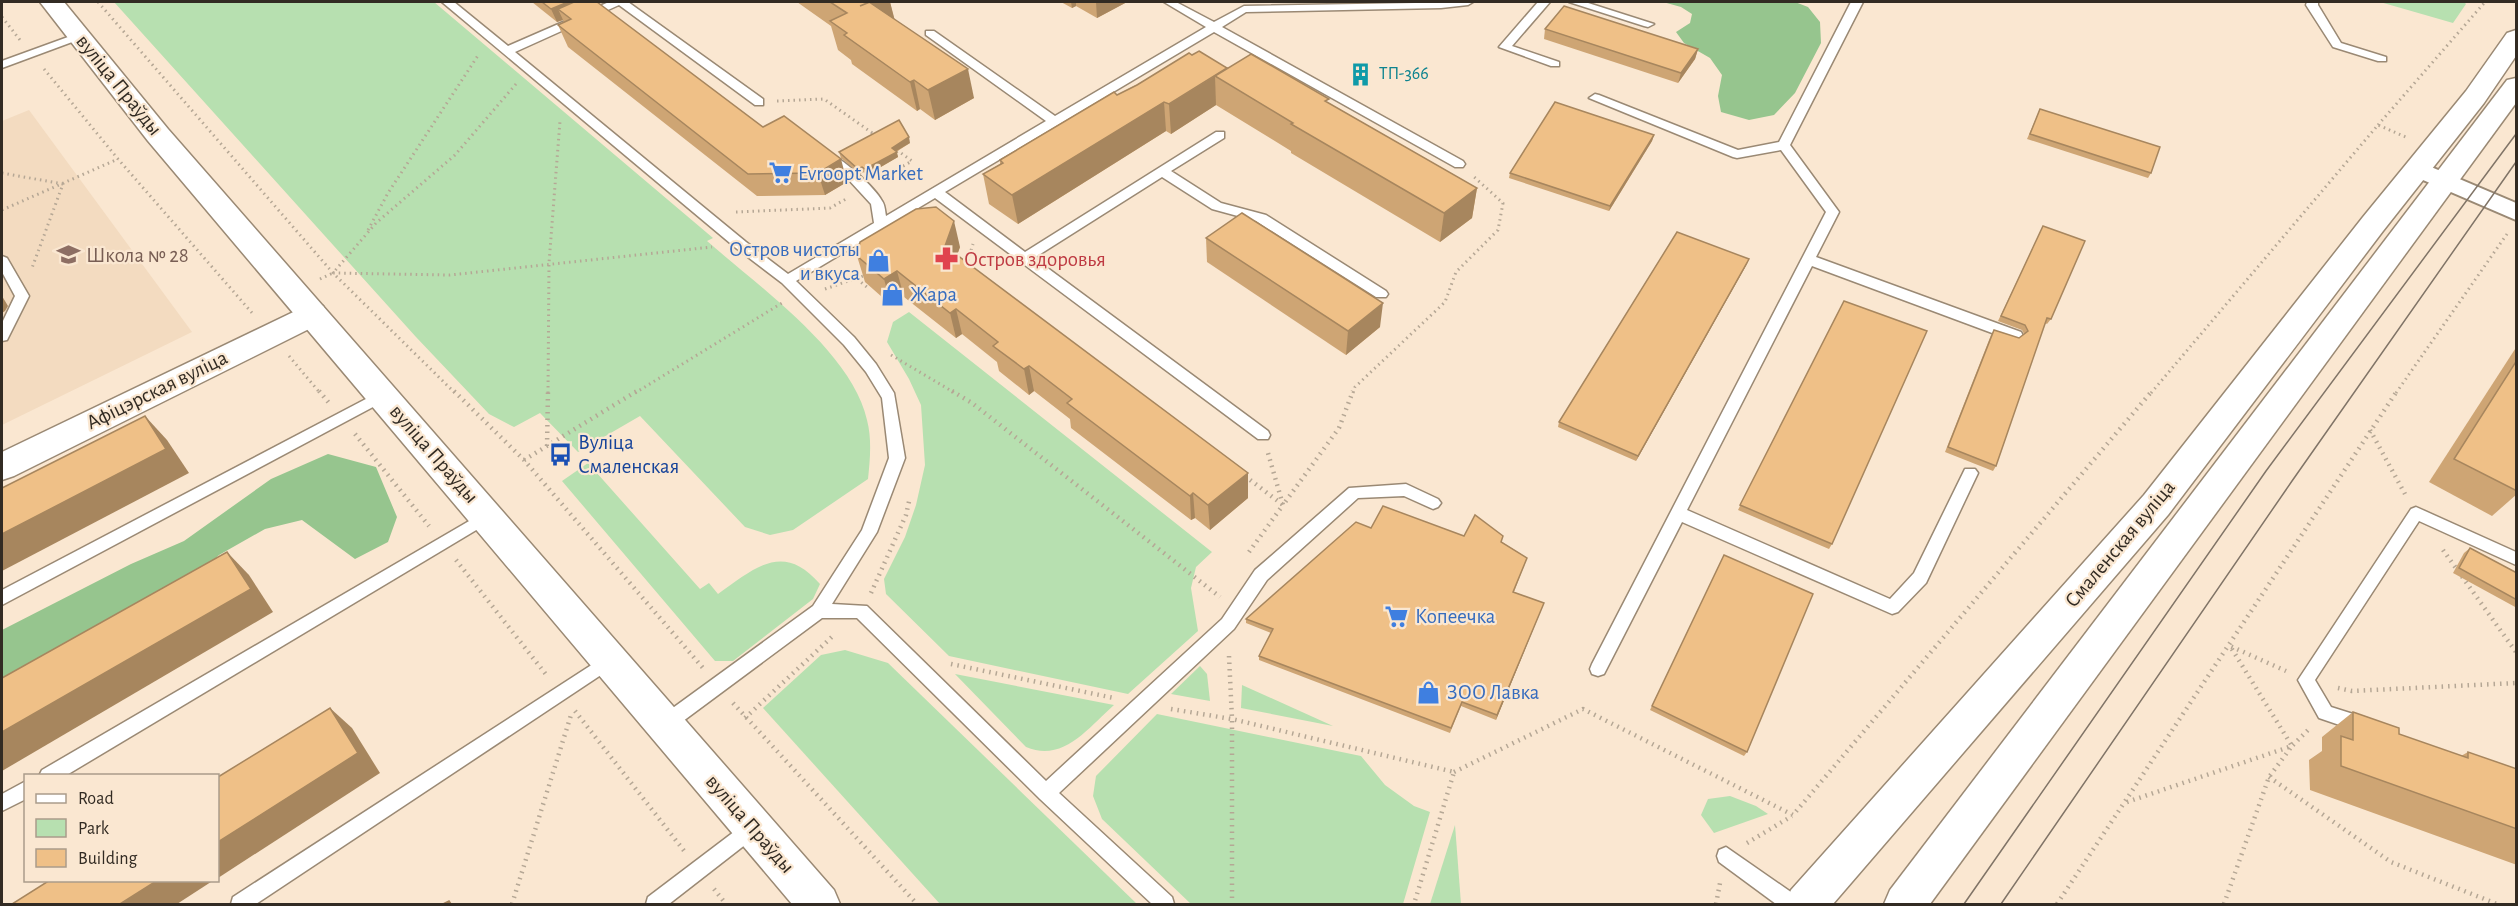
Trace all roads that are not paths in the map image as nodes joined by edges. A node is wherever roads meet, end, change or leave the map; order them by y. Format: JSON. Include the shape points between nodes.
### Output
{"nodes":[{"id":1,"x":52,"y":2,"type":"edge"},
{"id":2,"x":448,"y":2,"type":"edge"},
{"id":3,"x":617,"y":2,"type":"edge"},
{"id":4,"x":622,"y":2,"type":"edge"},
{"id":5,"x":1169,"y":2,"type":"edge"},
{"id":6,"x":1468,"y":2,"type":"edge"},
{"id":7,"x":1544,"y":2,"type":"edge"},
{"id":8,"x":1575,"y":2,"type":"edge"},
{"id":9,"x":1857,"y":2,"type":"edge"},
{"id":10,"x":2313,"y":2,"type":"edge"},
{"id":11,"x":1648,"y":24,"type":"dead end"},
{"id":12,"x":1214,"y":28,"type":"junction"},
{"id":13,"x":930,"y":33,"type":"dead end"},
{"id":14,"x":79,"y":36,"type":"junction"},
{"id":15,"x":2517,"y":39,"type":"edge"},
{"id":16,"x":507,"y":51,"type":"junction"},
{"id":17,"x":2382,"y":59,"type":"dead end"},
{"id":18,"x":1555,"y":64,"type":"dead end"},
{"id":19,"x":2,"y":65,"type":"edge"},
{"id":20,"x":2517,"y":86,"type":"edge"},
{"id":21,"x":1595,"y":98,"type":"dead end"},
{"id":22,"x":759,"y":102,"type":"dead end"},
{"id":23,"x":1056,"y":122,"type":"junction"},
{"id":24,"x":1220,"y":135,"type":"dead end"},
{"id":25,"x":1784,"y":144,"type":"junction"},
{"id":26,"x":819,"y":149,"type":"edge"},
{"id":27,"x":2424,"y":163,"type":"junction"},
{"id":28,"x":1460,"y":164,"type":"road end"},
{"id":29,"x":1163,"y":172,"type":"junction"},
{"id":30,"x":937,"y":193,"type":"junction"},
{"id":31,"x":2512,"y":222,"type":"edge"},
{"id":32,"x":881,"y":225,"type":"junction"},
{"id":33,"x":1025,"y":258,"type":"junction"},
{"id":34,"x":1808,"y":258,"type":"junction"},
{"id":35,"x":2,"y":261,"type":"edge"},
{"id":36,"x":787,"y":280,"type":"junction"},
{"id":37,"x":1380,"y":294,"type":"dead end"},
{"id":38,"x":312,"y":314,"type":"junction"},
{"id":39,"x":2,"y":336,"type":"edge"},
{"id":40,"x":2016,"y":336,"type":"edge"},
{"id":41,"x":383,"y":395,"type":"junction"},
{"id":42,"x":1263,"y":435,"type":"road end"},
{"id":43,"x":2,"y":467,"type":"edge"},
{"id":44,"x":1970,"y":473,"type":"dead end"},
{"id":45,"x":1433,"y":503,"type":"dead end"},
{"id":46,"x":1678,"y":513,"type":"junction"},
{"id":47,"x":488,"y":516,"type":"junction"},
{"id":48,"x":2517,"y":559,"type":"edge"},
{"id":49,"x":2,"y":597,"type":"edge"},
{"id":50,"x":819,"y":611,"type":"junction"},
{"id":51,"x":610,"y":660,"type":"junction"},
{"id":52,"x":1598,"y":669,"type":"dead end"},
{"id":53,"x":665,"y":724,"type":"junction"},
{"id":54,"x":2381,"y":731,"type":"edge"},
{"id":55,"x":51,"y":774,"type":"edge"},
{"id":56,"x":24,"y":790,"type":"edge"},
{"id":57,"x":1046,"y":793,"type":"junction"},
{"id":58,"x":2,"y":803,"type":"edge"},
{"id":59,"x":753,"y":828,"type":"junction"},
{"id":60,"x":1726,"y":856,"type":"dead end"},
{"id":61,"x":240,"y":904,"type":"edge"},
{"id":62,"x":655,"y":904,"type":"edge"},
{"id":63,"x":819,"y":904,"type":"edge"},
{"id":64,"x":1165,"y":904,"type":"edge"},
{"id":65,"x":1791,"y":904,"type":"edge"},
{"id":66,"x":1806,"y":904,"type":"edge"},
{"id":67,"x":1905,"y":904,"type":"edge"}],
"edges":[{"from":1,"to":14,"type":"main road","name":"вуліца Праўды"},
{"from":2,"to":16,"type":"lane"},
{"from":3,"to":16,"type":"lane"},
{"from":4,"to":22,"type":"lane"},
{"from":5,"to":12,"type":"lane"},
{"from":6,"to":12,"type":"lane","via":[[1244,9]]},
{"from":7,"to":18,"type":"lane","via":[[1505,47]]},
{"from":8,"to":11,"type":"lane"},
{"from":9,"to":25,"type":"lane"},
{"from":10,"to":17,"type":"lane","via":[[2337,45]]},
{"from":12,"to":23,"type":"lane"},
{"from":12,"to":28,"type":"lane"},
{"from":13,"to":23,"type":"lane"},
{"from":14,"to":19,"type":"lane"},
{"from":14,"to":38,"type":"main road","name":"вуліца Праўды","via":[[158,135]]},
{"from":15,"to":27,"type":"main road","name":"Смаленская вуліца"},
{"from":16,"to":36,"type":"lane"},
{"from":20,"to":27,"type":"main road","name":"Смаленская вуліца"},
{"from":21,"to":25,"type":"lane","via":[[1737,154]]},
{"from":23,"to":30,"type":"lane"},
{"from":24,"to":29,"type":"lane"},
{"from":25,"to":34,"type":"lane","via":[[1833,212]]},
{"from":26,"to":32,"type":"lane","via":[[877,203]]},
{"from":27,"to":31,"type":"street"},
{"from":27,"to":66,"type":"main road","name":"Смаленская вуліца","via":[[2156,505]]},
{"from":27,"to":67,"type":"main road","name":"Смаленская вуліца"},
{"from":29,"to":33,"type":"lane"},
{"from":29,"to":37,"type":"lane","via":[[1217,206],[1262,218]]},
{"from":30,"to":32,"type":"lane"},
{"from":30,"to":33,"type":"lane"},
{"from":32,"to":36,"type":"lane"},
{"from":33,"to":42,"type":"lane"},
{"from":34,"to":40,"type":"lane"},
{"from":34,"to":46,"type":"lane"},
{"from":35,"to":39,"type":"lane","via":[[22,296]]},
{"from":36,"to":50,"type":"lane","via":[[849,342],[889,397],[897,458],[869,532]]},
{"from":38,"to":41,"type":"main road","name":"вуліца Праўды"},
{"from":38,"to":43,"type":"main road","name":"Афіцэрская вуліца"},
{"from":41,"to":47,"type":"main road","name":"вуліца Праўды"},
{"from":41,"to":49,"type":"lane"},
{"from":44,"to":46,"type":"lane","via":[[1920,578],[1892,607]]},
{"from":45,"to":57,"type":"lane","via":[[1406,490],[1354,492],[1261,575],[1228,624]]},
{"from":46,"to":52,"type":"lane"},
{"from":47,"to":51,"type":"main road","name":"вуліца Праўды"},
{"from":47,"to":55,"type":"lane"},
{"from":48,"to":54,"type":"lane","via":[[2416,513],[2306,680],[2325,712]]},
{"from":50,"to":53,"type":"lane"},
{"from":50,"to":57,"type":"lane","via":[[861,611]]},
{"from":51,"to":53,"type":"main road","name":"вуліца Праўды"},
{"from":51,"to":61,"type":"lane"},
{"from":53,"to":59,"type":"main road","name":"вуліца Праўды"},
{"from":56,"to":58,"type":"lane"},
{"from":57,"to":64,"type":"lane"},
{"from":59,"to":62,"type":"lane"},
{"from":59,"to":63,"type":"main road","name":"вуліца Праўды"},
{"from":60,"to":65,"type":"lane"}]}
